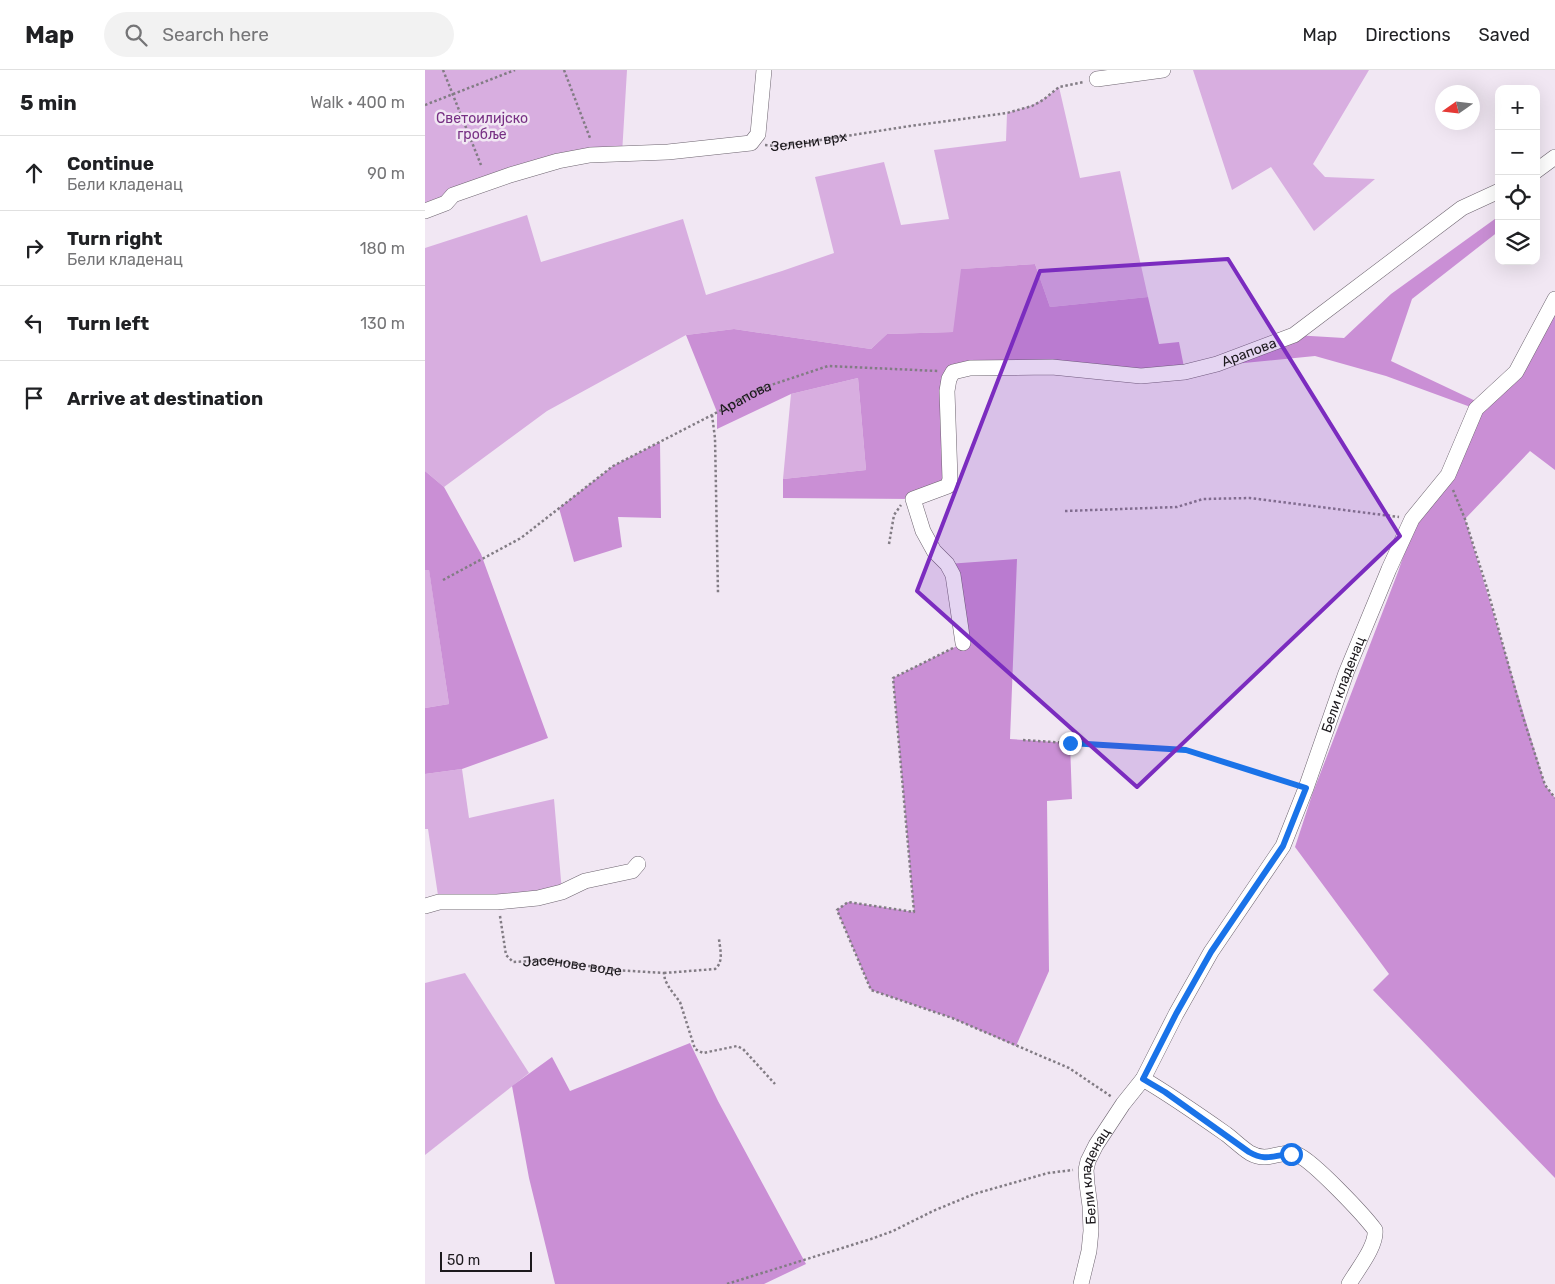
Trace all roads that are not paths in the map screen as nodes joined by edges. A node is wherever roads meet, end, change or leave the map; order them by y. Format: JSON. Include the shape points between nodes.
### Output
{"nodes":[{"id":1,"x":764,"y":70,"type":"edge"},
{"id":2,"x":1163,"y":70,"type":"edge"},
{"id":3,"x":1097,"y":79,"type":"road end"},
{"id":4,"x":1555,"y":157,"type":"edge"},
{"id":5,"x":1540,"y":167,"type":"edge"},
{"id":6,"x":1495,"y":193,"type":"edge"},
{"id":7,"x":425,"y":211,"type":"edge"},
{"id":8,"x":1555,"y":299,"type":"edge"},
{"id":9,"x":963,"y":643,"type":"road end"},
{"id":10,"x":638,"y":864,"type":"dead end"},
{"id":11,"x":425,"y":906,"type":"edge"},
{"id":12,"x":1143,"y":1079,"type":"junction"},
{"id":13,"x":1081,"y":1284,"type":"edge"},
{"id":14,"x":1349,"y":1284,"type":"edge"}],
"edges":[{"from":1,"to":7,"type":"street","name":"Зелени врх","via":[[758,134],[751,143],[668,152],[590,155],[558,161],[453,195],[446,203]]},
{"from":2,"to":3,"type":"street"},
{"from":4,"to":5,"type":"street"},
{"from":6,"to":9,"type":"street","name":"Арапова","via":[[1462,208],[1295,335],[1217,364],[1185,372],[1141,376],[1052,367],[970,368],[953,372],[947,391],[951,479],[948,486],[913,499],[923,531],[953,575]]},
{"from":8,"to":12,"type":"street","name":"Бели кладенац","via":[[1516,372],[1476,409],[1447,475],[1412,519],[1347,673],[1283,846],[1211,952]]},
{"from":10,"to":11,"type":"street","via":[[632,870],[585,881],[562,892],[523,900],[439,902]]},
{"from":12,"to":13,"type":"street","name":"Бели кладенац","via":[[1123,1104],[1088,1161],[1091,1231]]},
{"from":12,"to":14,"type":"street","via":[[1258,1157],[1298,1156],[1331,1183],[1375,1230],[1376,1235]]}]}
